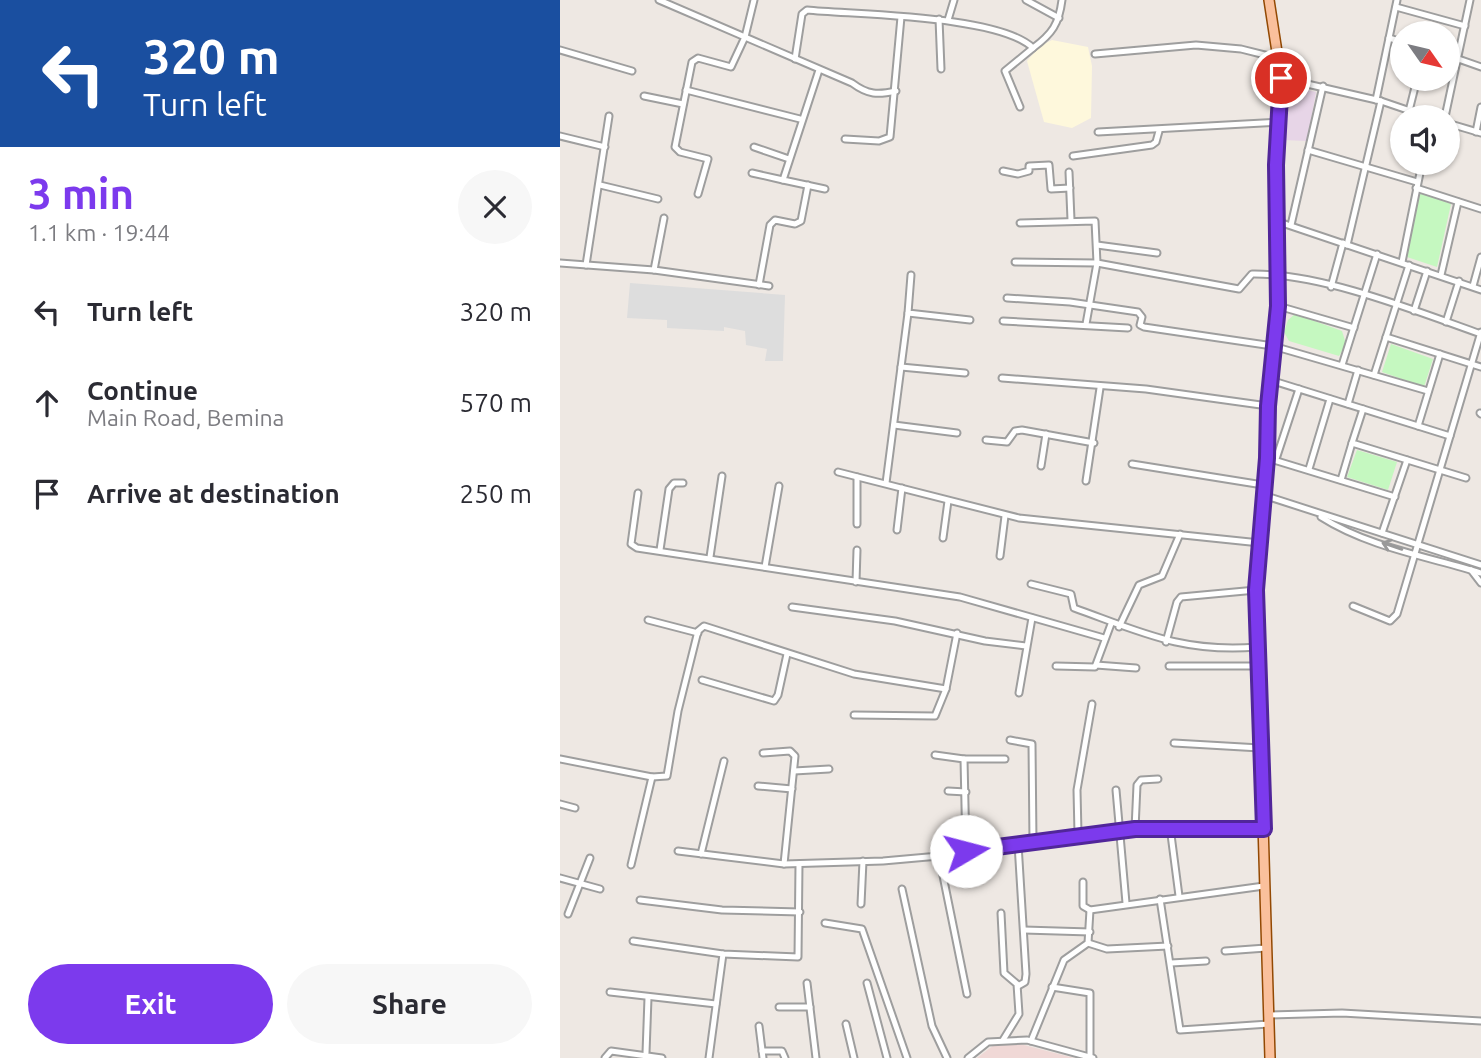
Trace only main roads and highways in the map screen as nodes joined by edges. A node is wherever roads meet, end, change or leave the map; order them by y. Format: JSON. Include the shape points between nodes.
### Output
{"nodes":[{"id":1,"x":1269,"y":0,"type":"edge"},
{"id":2,"x":1270,"y":1058,"type":"edge"}],
"edges":[{"from":1,"to":2,"type":"main road","via":[[1281,78],[1276,221],[1279,274],[1268,406],[1271,458],[1263,490],[1256,590]]}]}
